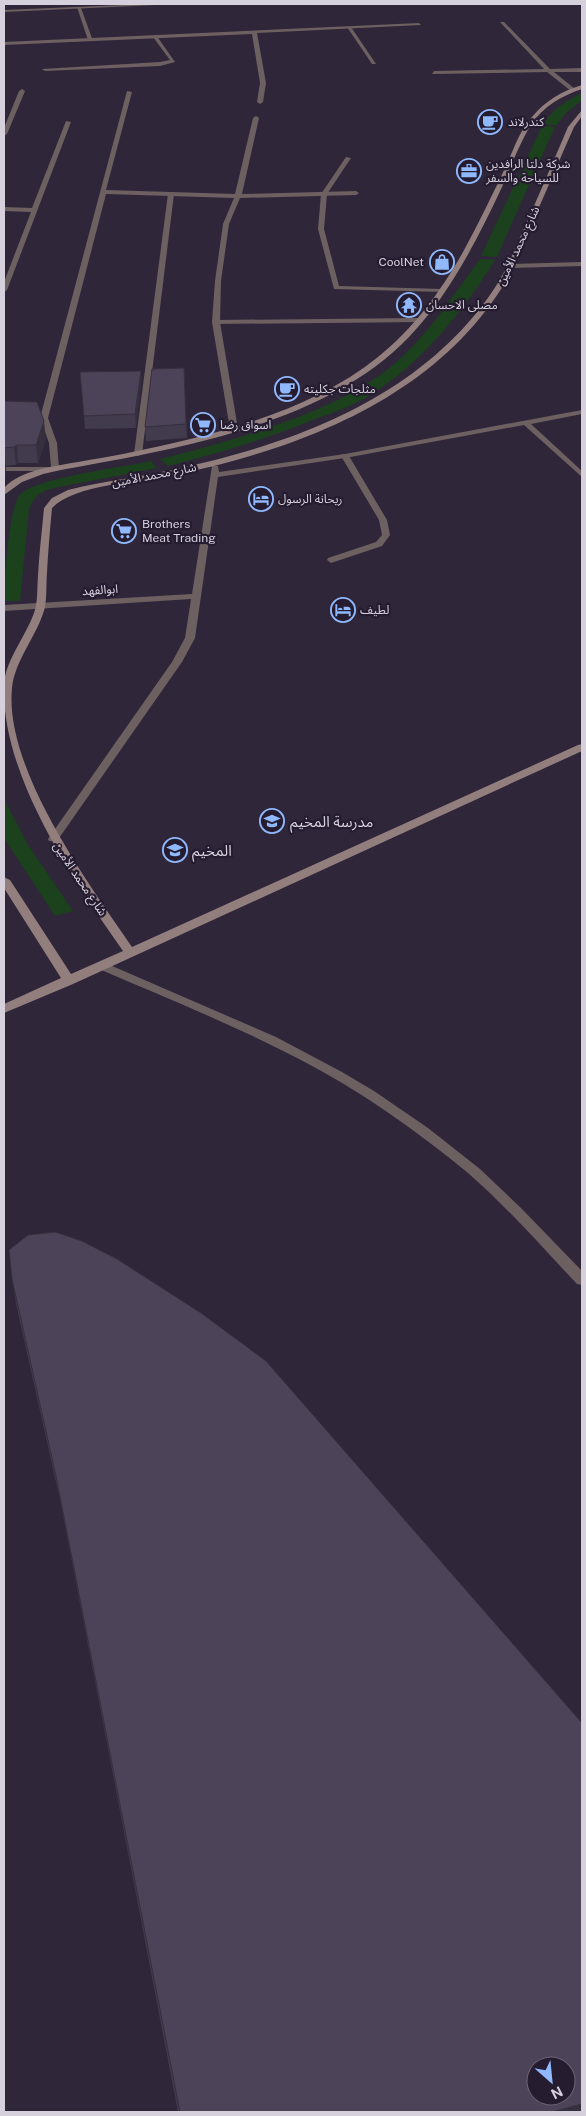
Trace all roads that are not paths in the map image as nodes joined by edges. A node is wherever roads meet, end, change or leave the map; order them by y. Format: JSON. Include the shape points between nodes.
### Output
{"nodes":[{"id":1,"x":175,"y":4,"type":"edge"},
{"id":2,"x":80,"y":8,"type":"junction"},
{"id":3,"x":4,"y":11,"type":"edge"},
{"id":4,"x":502,"y":22,"type":"dead end"},
{"id":5,"x":419,"y":24,"type":"dead end"},
{"id":6,"x":349,"y":28,"type":"junction"},
{"id":7,"x":254,"y":31,"type":"junction"},
{"id":8,"x":156,"y":37,"type":"junction"},
{"id":9,"x":91,"y":40,"type":"junction"},
{"id":10,"x":4,"y":44,"type":"edge"},
{"id":11,"x":374,"y":63,"type":"dead end"},
{"id":12,"x":45,"y":69,"type":"dead end"},
{"id":13,"x":582,"y":70,"type":"edge"},
{"id":14,"x":549,"y":71,"type":"junction"},
{"id":15,"x":434,"y":74,"type":"dead end"},
{"id":16,"x":582,"y":87,"type":"edge"},
{"id":17,"x":573,"y":90,"type":"junction"},
{"id":18,"x":22,"y":91,"type":"dead end"},
{"id":19,"x":129,"y":92,"type":"dead end"},
{"id":20,"x":260,"y":102,"type":"dead end"},
{"id":21,"x":582,"y":112,"type":"edge"},
{"id":22,"x":256,"y":118,"type":"dead end"},
{"id":23,"x":68,"y":122,"type":"dead end"},
{"id":24,"x":4,"y":134,"type":"edge"},
{"id":25,"x":348,"y":158,"type":"dead end"},
{"id":26,"x":103,"y":192,"type":"junction"},
{"id":27,"x":356,"y":193,"type":"dead end"},
{"id":28,"x":171,"y":194,"type":"junction"},
{"id":29,"x":324,"y":194,"type":"junction"},
{"id":30,"x":238,"y":196,"type":"junction"},
{"id":31,"x":4,"y":209,"type":"edge"},
{"id":32,"x":34,"y":210,"type":"junction"},
{"id":33,"x":582,"y":264,"type":"edge"},
{"id":34,"x":511,"y":266,"type":"junction"},
{"id":35,"x":4,"y":290,"type":"edge"},
{"id":36,"x":442,"y":291,"type":"junction"},
{"id":37,"x":419,"y":320,"type":"junction"},
{"id":38,"x":216,"y":322,"type":"junction"},
{"id":39,"x":582,"y":412,"type":"edge"},
{"id":40,"x":525,"y":422,"type":"junction"},
{"id":41,"x":234,"y":429,"type":"junction"},
{"id":42,"x":138,"y":454,"type":"junction"},
{"id":43,"x":345,"y":456,"type":"junction"},
{"id":44,"x":216,"y":463,"type":"junction"},
{"id":45,"x":4,"y":469,"type":"edge"},
{"id":46,"x":55,"y":470,"type":"junction"},
{"id":47,"x":582,"y":475,"type":"edge"},
{"id":48,"x":214,"y":476,"type":"junction"},
{"id":49,"x":4,"y":493,"type":"edge"},
{"id":50,"x":332,"y":560,"type":"dead end"},
{"id":51,"x":197,"y":596,"type":"junction"},
{"id":52,"x":40,"y":606,"type":"junction"},
{"id":53,"x":4,"y":608,"type":"edge"},
{"id":54,"x":582,"y":748,"type":"edge"},
{"id":55,"x":53,"y":839,"type":"junction"},
{"id":56,"x":4,"y":880,"type":"edge"},
{"id":57,"x":130,"y":954,"type":"junction"},
{"id":58,"x":102,"y":966,"type":"junction"},
{"id":59,"x":69,"y":981,"type":"junction"},
{"id":60,"x":4,"y":1009,"type":"edge"},
{"id":61,"x":582,"y":1280,"type":"edge"}],
"edges":[{"from":1,"to":2,"type":"street"},
{"from":2,"to":3,"type":"street"},
{"from":2,"to":9,"type":"street"},
{"from":4,"to":14,"type":"street"},
{"from":5,"to":6,"type":"street"},
{"from":6,"to":7,"type":"street"},
{"from":6,"to":11,"type":"street"},
{"from":7,"to":8,"type":"street"},
{"from":7,"to":20,"type":"street","via":[[263,83]]},
{"from":8,"to":9,"type":"street"},
{"from":8,"to":12,"type":"street","via":[[173,61]]},
{"from":9,"to":10,"type":"street"},
{"from":13,"to":14,"type":"street"},
{"from":14,"to":15,"type":"street"},
{"from":14,"to":17,"type":"street"},
{"from":16,"to":17,"type":"main road","name":"شارع محمد الأمين"},
{"from":17,"to":36,"type":"main road","name":"شارع محمد الأمين","via":[[546,104],[528,125],[459,265]]},
{"from":18,"to":24,"type":"street"},
{"from":19,"to":26,"type":"street"},
{"from":21,"to":34,"type":"main road","name":"شارع محمد الأمين","via":[[571,127]]},
{"from":22,"to":30,"type":"street"},
{"from":23,"to":32,"type":"street"},
{"from":25,"to":29,"type":"street"},
{"from":26,"to":28,"type":"street"},
{"from":26,"to":46,"type":"street","via":[[44,418],[53,443]]},
{"from":27,"to":29,"type":"street"},
{"from":28,"to":30,"type":"street"},
{"from":28,"to":42,"type":"street"},
{"from":29,"to":30,"type":"street"},
{"from":29,"to":36,"type":"street","via":[[321,229],[336,288]]},
{"from":30,"to":38,"type":"street","via":[[226,224]]},
{"from":31,"to":32,"type":"street"},
{"from":32,"to":35,"type":"street"},
{"from":33,"to":34,"type":"street"},
{"from":34,"to":44,"type":"main road","name":"شارع محمد الأمين","via":[[470,325],[449,348],[402,386],[312,432]]},
{"from":36,"to":37,"type":"main road","name":"شارع محمد الأمين"},
{"from":37,"to":38,"type":"street"},
{"from":37,"to":41,"type":"main road","name":"شارع محمد الأمين","via":[[399,342],[359,374],[302,404]]},
{"from":38,"to":41,"type":"street"},
{"from":39,"to":40,"type":"street"},
{"from":40,"to":43,"type":"street"},
{"from":40,"to":47,"type":"street"},
{"from":41,"to":42,"type":"main road","name":"شارع محمد الأمين"},
{"from":42,"to":46,"type":"main road","name":"شارع محمد الأمين"},
{"from":43,"to":48,"type":"street"},
{"from":43,"to":50,"type":"street","via":[[383,520],[386,535],[379,544]]},
{"from":44,"to":48,"type":"street"},
{"from":44,"to":52,"type":"main road","name":"شارع محمد الأمين","via":[[79,490],[55,500],[48,508]]},
{"from":45,"to":46,"type":"street"},
{"from":46,"to":49,"type":"main road","name":"شارع محمد الأمين","via":[[21,480]]},
{"from":48,"to":51,"type":"street"},
{"from":51,"to":52,"type":"street","name":"ابوالفهد"},
{"from":51,"to":55,"type":"street","via":[[190,638],[177,662]]},
{"from":52,"to":53,"type":"street","name":"ابوالفهد"},
{"from":52,"to":55,"type":"main road","name":"شارع محمد الأمين","via":[[7,688],[6,733],[22,780]]},
{"from":54,"to":57,"type":"main road"},
{"from":55,"to":57,"type":"main road","name":"شارع محمد الأمين"},
{"from":56,"to":59,"type":"main road"},
{"from":57,"to":58,"type":"main road"},
{"from":58,"to":59,"type":"main road"},
{"from":58,"to":61,"type":"street","via":[[278,1044],[368,1094],[476,1173]]},
{"from":59,"to":60,"type":"main road"}]}
